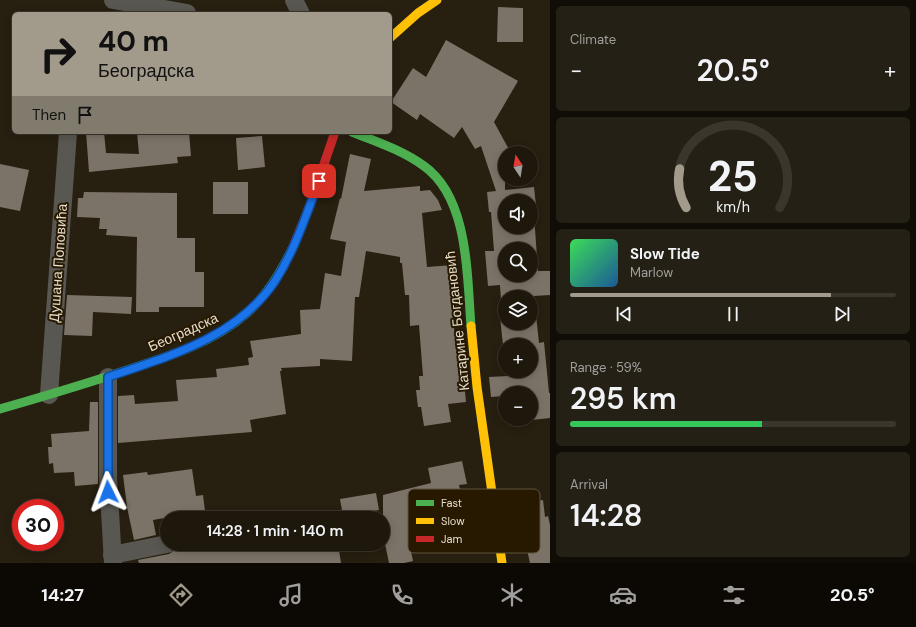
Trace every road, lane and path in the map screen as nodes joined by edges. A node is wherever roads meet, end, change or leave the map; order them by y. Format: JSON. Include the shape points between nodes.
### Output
{"nodes":[{"id":1,"x":113,"y":0,"type":"edge"},
{"id":2,"x":294,"y":0,"type":"edge"},
{"id":3,"x":437,"y":0,"type":"edge"},
{"id":4,"x":187,"y":12,"type":"dead end"},
{"id":5,"x":300,"y":12,"type":"edge"},
{"id":6,"x":392,"y":36,"type":"edge"},
{"id":7,"x":68,"y":134,"type":"edge"},
{"id":8,"x":334,"y":134,"type":"edge"},
{"id":9,"x":357,"y":134,"type":"edge"},
{"id":10,"x":108,"y":377,"type":"junction"},
{"id":11,"x":49,"y":394,"type":"junction"},
{"id":12,"x":0,"y":409,"type":"edge"},
{"id":13,"x":491,"y":489,"type":"edge"},
{"id":14,"x":160,"y":546,"type":"edge"},
{"id":15,"x":501,"y":553,"type":"edge"},
{"id":16,"x":113,"y":559,"type":"edge"},
{"id":17,"x":502,"y":563,"type":"edge"}],
"edges":[{"from":1,"to":4,"type":"street"},
{"from":2,"to":5,"type":"street"},
{"from":3,"to":6,"type":"street"},
{"from":7,"to":11,"type":"street","name":"Душана Поповића"},
{"from":8,"to":10,"type":"street","name":"Београдска","via":[[293,247],[275,281],[260,300],[245,315],[213,337],[172,355]]},
{"from":9,"to":13,"type":"street","name":"Катарине Богдановић","via":[[421,163],[433,173],[456,208],[463,238],[477,387]]},
{"from":10,"to":11,"type":"street","name":"Београдска"},
{"from":10,"to":16,"type":"street","via":[[108,477]]},
{"from":11,"to":12,"type":"street","name":"Београдска"},
{"from":14,"to":16,"type":"street"},
{"from":15,"to":17,"type":"street","name":"Катарине Богдановић"}]}
